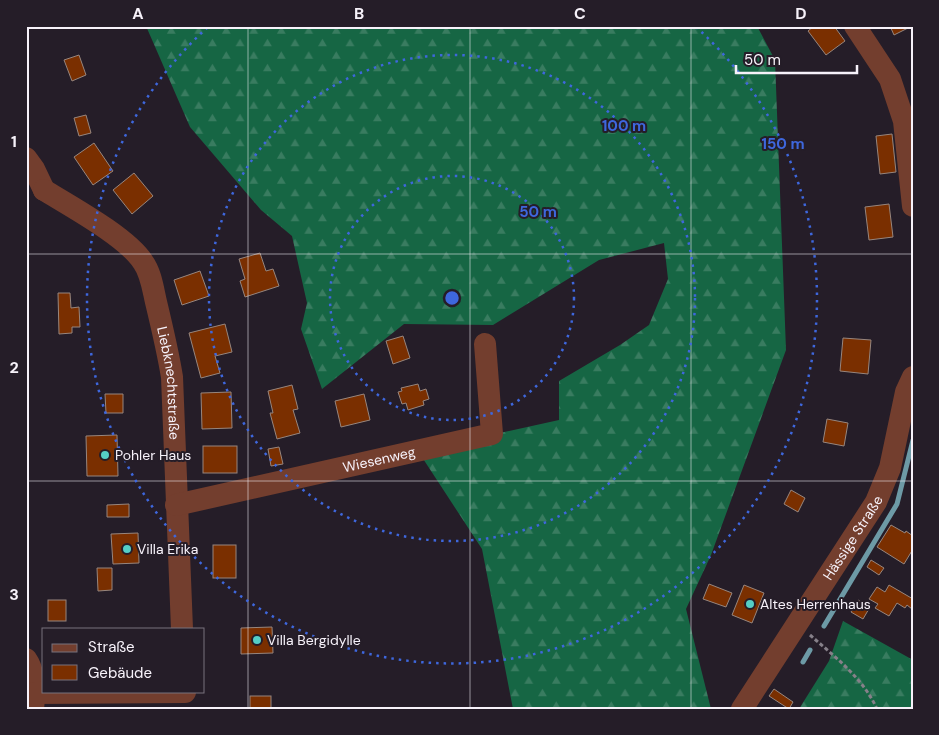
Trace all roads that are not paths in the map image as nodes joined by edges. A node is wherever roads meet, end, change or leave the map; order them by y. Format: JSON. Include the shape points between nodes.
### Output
{"nodes":[{"id":1,"x":855,"y":26,"type":"edge"},
{"id":2,"x":26,"y":158,"type":"edge"},
{"id":3,"x":35,"y":192,"type":"edge"},
{"id":4,"x":913,"y":206,"type":"edge"},
{"id":5,"x":485,"y":344,"type":"dead end"},
{"id":6,"x":913,"y":377,"type":"edge"},
{"id":7,"x":176,"y":505,"type":"junction"},
{"id":8,"x":182,"y":628,"type":"edge"},
{"id":9,"x":26,"y":659,"type":"edge"},
{"id":10,"x":185,"y":692,"type":"edge"},
{"id":11,"x":34,"y":701,"type":"edge"},
{"id":12,"x":186,"y":709,"type":"edge"},
{"id":13,"x":742,"y":709,"type":"edge"}],
"edges":[{"from":1,"to":4,"type":"street","via":[[890,79],[904,122]]},
{"from":2,"to":3,"type":"street","via":[[34,169]]},
{"from":3,"to":7,"type":"street","name":"Liebknechtstraße","via":[[79,212],[126,244],[143,262],[151,279],[172,377]]},
{"from":5,"to":7,"type":"street","name":"Wiesenweg","via":[[492,434]]},
{"from":6,"to":13,"type":"street","name":"Hässige Straße","via":[[906,392],[890,468],[876,502]]},
{"from":7,"to":8,"type":"street","name":"Liebknechtstraße"},
{"from":9,"to":11,"type":"street","via":[[30,665]]},
{"from":10,"to":11,"type":"street"},
{"from":10,"to":12,"type":"street"}]}
